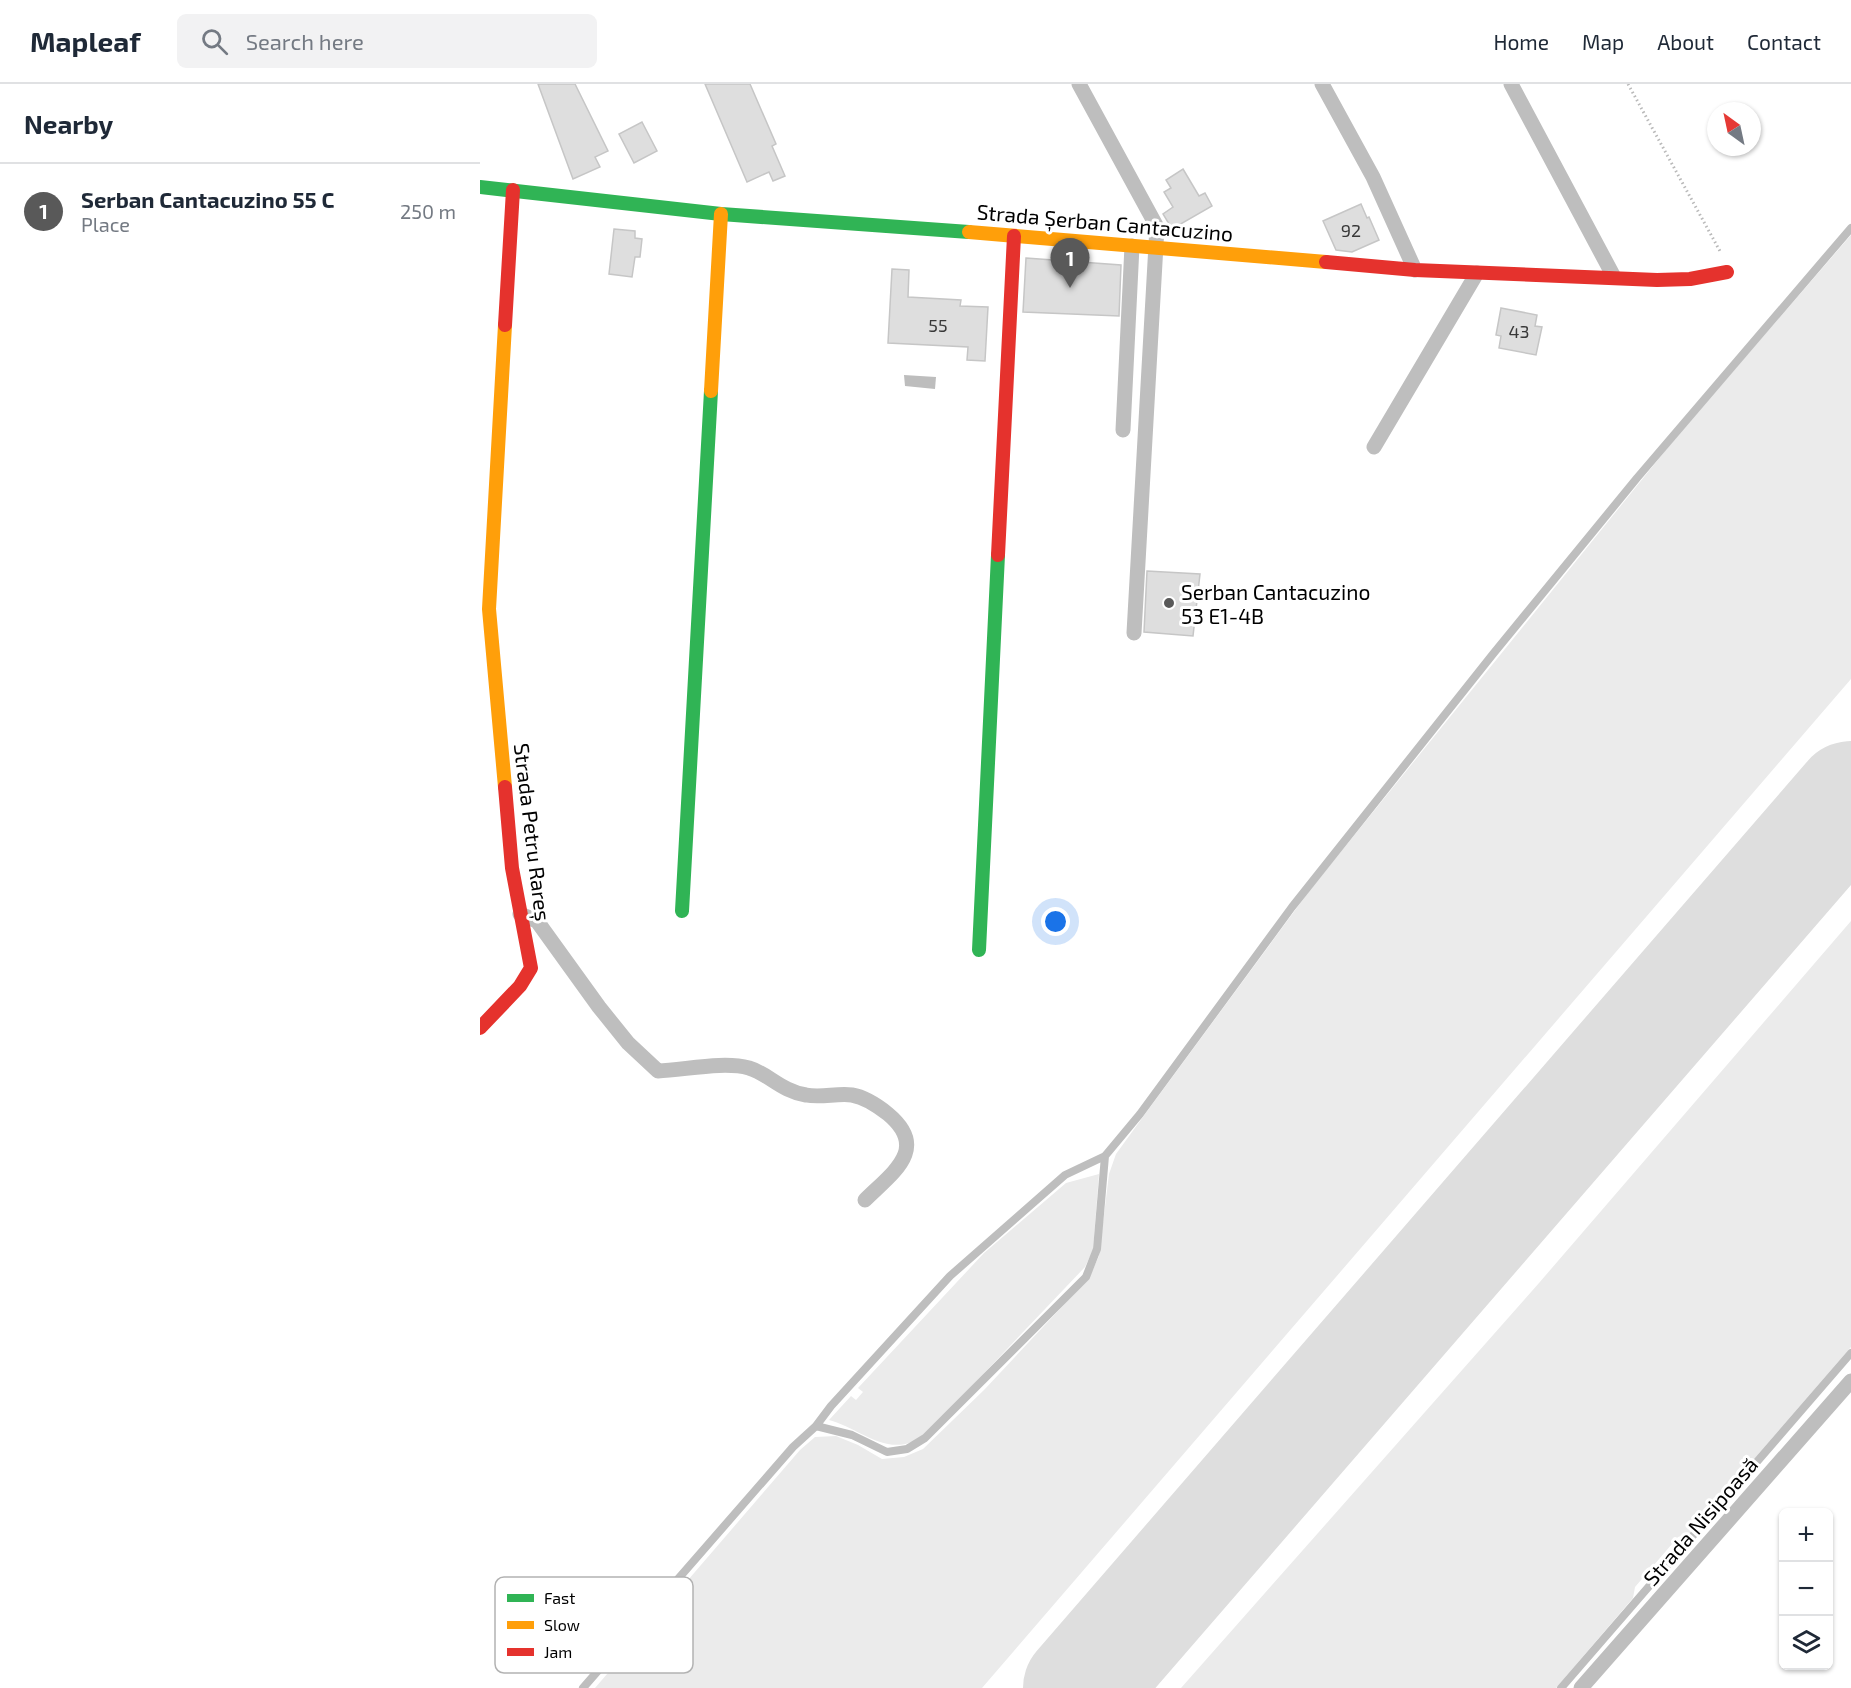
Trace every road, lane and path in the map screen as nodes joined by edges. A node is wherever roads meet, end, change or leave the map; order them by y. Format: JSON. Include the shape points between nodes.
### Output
{"nodes":[{"id":1,"x":1079,"y":84,"type":"edge"},
{"id":2,"x":1322,"y":84,"type":"edge"},
{"id":3,"x":1511,"y":84,"type":"edge"},
{"id":4,"x":1628,"y":84,"type":"edge"},
{"id":5,"x":480,"y":187,"type":"edge"},
{"id":6,"x":513,"y":190,"type":"junction"},
{"id":7,"x":721,"y":214,"type":"junction"},
{"id":8,"x":1851,"y":228,"type":"edge"},
{"id":9,"x":1014,"y":236,"type":"junction"},
{"id":10,"x":1132,"y":246,"type":"junction"},
{"id":11,"x":1156,"y":248,"type":"junction"},
{"id":12,"x":1415,"y":270,"type":"junction"},
{"id":13,"x":1727,"y":272,"type":"joint"},
{"id":14,"x":1477,"y":273,"type":"junction"},
{"id":15,"x":1614,"y":277,"type":"junction"},
{"id":16,"x":1123,"y":430,"type":"dead end"},
{"id":17,"x":1374,"y":447,"type":"dead end"},
{"id":18,"x":1134,"y":633,"type":"dead end"},
{"id":19,"x":682,"y":911,"type":"dead end"},
{"id":20,"x":520,"y":914,"type":"junction"},
{"id":21,"x":979,"y":950,"type":"dead end"},
{"id":22,"x":480,"y":1028,"type":"edge"},
{"id":23,"x":1105,"y":1156,"type":"junction"},
{"id":24,"x":865,"y":1200,"type":"dead end"},
{"id":25,"x":1851,"y":1353,"type":"edge"},
{"id":26,"x":1851,"y":1381,"type":"edge"},
{"id":27,"x":816,"y":1426,"type":"junction"},
{"id":28,"x":680,"y":1577,"type":"edge"},
{"id":29,"x":596,"y":1673,"type":"edge"},
{"id":30,"x":583,"y":1688,"type":"edge"},
{"id":31,"x":1562,"y":1688,"type":"edge"},
{"id":32,"x":1581,"y":1688,"type":"edge"}],
"edges":[{"from":1,"to":11,"type":"street","via":[[1157,227]]},
{"from":2,"to":12,"type":"street","via":[[1373,177]]},
{"from":3,"to":15,"type":"street"},
{"from":4,"to":13,"type":"path","via":[[1724,259]]},
{"from":5,"to":6,"type":"street","name":"Strada Șerban Cantacuzino"},
{"from":6,"to":7,"type":"street","name":"Strada Șerban Cantacuzino"},
{"from":6,"to":20,"type":"street","name":"Strada Petru Rareș","via":[[489,609],[512,868]]},
{"from":7,"to":9,"type":"street","name":"Strada Șerban Cantacuzino"},
{"from":7,"to":19,"type":"street"},
{"from":8,"to":23,"type":"lane","via":[[1493,654],[1292,907]]},
{"from":9,"to":10,"type":"street","name":"Strada Șerban Cantacuzino"},
{"from":9,"to":21,"type":"street"},
{"from":10,"to":11,"type":"street","name":"Strada Șerban Cantacuzino"},
{"from":10,"to":16,"type":"street"},
{"from":11,"to":12,"type":"street","name":"Strada Șerban Cantacuzino"},
{"from":11,"to":18,"type":"street"},
{"from":12,"to":14,"type":"street","name":"Strada Șerban Cantacuzino"},
{"from":13,"to":15,"type":"street","name":"Strada Șerban Cantacuzino","via":[[1689,279]]},
{"from":14,"to":15,"type":"street","name":"Strada Șerban Cantacuzino"},
{"from":14,"to":17,"type":"street"},
{"from":20,"to":22,"type":"street","name":"Strada Petru Rareș","via":[[531,968],[520,986]]},
{"from":20,"to":24,"type":"street","via":[[537,921],[606,1016],[658,1071],[736,1065],[805,1095],[852,1095],[878,1106],[897,1122],[906,1136],[908,1149],[902,1163]]},
{"from":23,"to":27,"type":"lane","via":[[1065,1175],[950,1276]]},
{"from":23,"to":27,"type":"lane","via":[[1097,1249],[1086,1277],[925,1438],[907,1449],[887,1452],[852,1435]]},
{"from":25,"to":31,"type":"lane"},
{"from":26,"to":32,"type":"street","name":"Strada Nisipoasă"},
{"from":27,"to":28,"type":"lane","via":[[793,1447]]},
{"from":29,"to":30,"type":"lane"}]}
